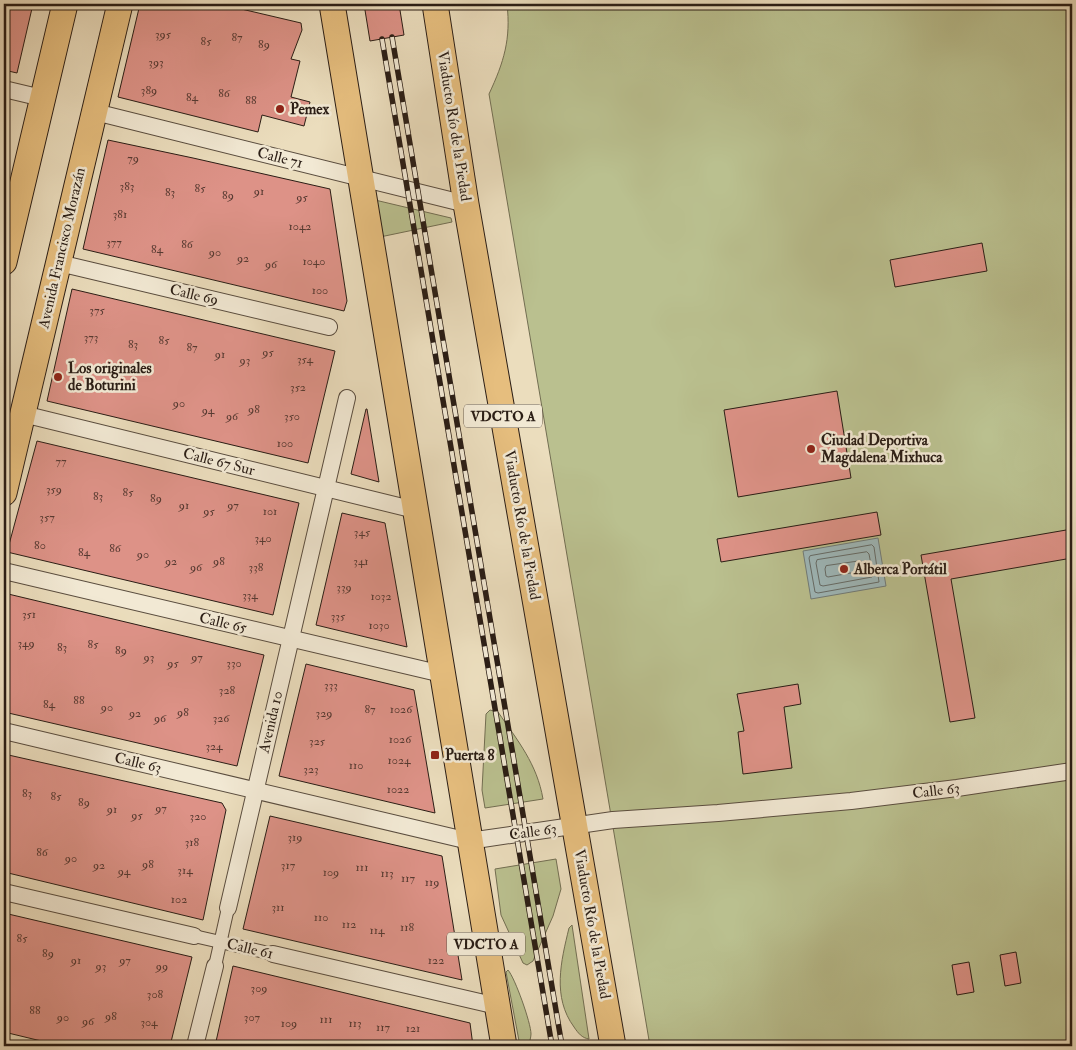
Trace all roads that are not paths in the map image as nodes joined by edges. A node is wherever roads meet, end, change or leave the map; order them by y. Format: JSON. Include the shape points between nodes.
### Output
{"nodes":[{"id":1,"x":65,"y":4,"type":"edge"},
{"id":2,"x":120,"y":4,"type":"edge"},
{"id":3,"x":332,"y":4,"type":"edge"},
{"id":4,"x":435,"y":4,"type":"edge"},
{"id":5,"x":4,"y":89,"type":"edge"},
{"id":6,"x":42,"y":98,"type":"junction"},
{"id":7,"x":94,"y":112,"type":"junction"},
{"id":8,"x":360,"y":178,"type":"junction"},
{"id":9,"x":466,"y":204,"type":"junction"},
{"id":10,"x":5,"y":253,"type":"edge"},
{"id":11,"x":59,"y":263,"type":"junction"},
{"id":12,"x":329,"y":327,"type":"dead end"},
{"id":13,"x":347,"y":398,"type":"dead end"},
{"id":14,"x":22,"y":414,"type":"junction"},
{"id":15,"x":326,"y":488,"type":"junction"},
{"id":16,"x":4,"y":493,"type":"edge"},
{"id":17,"x":415,"y":510,"type":"junction"},
{"id":18,"x":4,"y":572,"type":"edge"},
{"id":19,"x":291,"y":638,"type":"junction"},
{"id":20,"x":442,"y":674,"type":"junction"},
{"id":21,"x":4,"y":732,"type":"edge"},
{"id":22,"x":1072,"y":772,"type":"edge"},
{"id":23,"x":255,"y":791,"type":"junction"},
{"id":24,"x":575,"y":827,"type":"junction"},
{"id":25,"x":469,"y":841,"type":"junction"},
{"id":26,"x":4,"y":892,"type":"edge"},
{"id":27,"x":228,"y":908,"type":"joint"},
{"id":28,"x":194,"y":936,"type":"joint"},
{"id":29,"x":220,"y":942,"type":"junction"},
{"id":30,"x":273,"y":954,"type":"joint"},
{"id":31,"x":215,"y":966,"type":"joint"},
{"id":32,"x":497,"y":1006,"type":"junction"},
{"id":33,"x":195,"y":1046,"type":"edge"},
{"id":34,"x":504,"y":1046,"type":"edge"},
{"id":35,"x":613,"y":1046,"type":"edge"}],
"edges":[{"from":1,"to":6,"type":"main road"},
{"from":2,"to":7,"type":"main road","name":"Avenida Francisco Morazán"},
{"from":3,"to":8,"type":"main road","number":"VDCTO A"},
{"from":4,"to":9,"type":"main road","name":"Viaducto Río de la Piedad","number":"VDCTO A"},
{"from":5,"to":6,"type":"street"},
{"from":6,"to":10,"type":"main road"},
{"from":7,"to":8,"type":"street","name":"Calle 71"},
{"from":7,"to":11,"type":"main road","name":"Avenida Francisco Morazán"},
{"from":8,"to":9,"type":"street","name":"Calle 71"},
{"from":8,"to":17,"type":"main road","number":"VDCTO A"},
{"from":9,"to":24,"type":"main road","name":"Viaducto Río de la Piedad","number":"VDCTO A"},
{"from":11,"to":12,"type":"street","name":"Calle 69"},
{"from":11,"to":14,"type":"main road","name":"Avenida Francisco Morazán"},
{"from":13,"to":15,"type":"street","name":"Avenida 10"},
{"from":14,"to":15,"type":"street","name":"Calle 67 Sur"},
{"from":14,"to":16,"type":"main road","name":"Avenida Francisco Morazán"},
{"from":15,"to":17,"type":"street","name":"Calle 67 Sur"},
{"from":15,"to":19,"type":"street","name":"Avenida 10"},
{"from":17,"to":20,"type":"main road","number":"VDCTO A"},
{"from":18,"to":19,"type":"street","name":"Calle 65"},
{"from":19,"to":20,"type":"street","name":"Calle 65"},
{"from":19,"to":23,"type":"street","name":"Avenida 10"},
{"from":20,"to":25,"type":"main road","number":"VDCTO A"},
{"from":21,"to":23,"type":"street","name":"Calle 63"},
{"from":22,"to":24,"type":"street","name":"Calle 63","via":[[851,801],[613,820]]},
{"from":23,"to":25,"type":"street","name":"Calle 63"},
{"from":23,"to":27,"type":"street","name":"Avenida 10"},
{"from":24,"to":25,"type":"street","name":"Calle 63"},
{"from":24,"to":35,"type":"main road","name":"Viaducto Río de la Piedad","number":"VDCTO A"},
{"from":25,"to":32,"type":"main road","number":"VDCTO A"},
{"from":26,"to":28,"type":"street","name":"Calle 61"},
{"from":27,"to":29,"type":"street","name":"Avenida 10"},
{"from":28,"to":29,"type":"street","name":"Calle 61"},
{"from":29,"to":30,"type":"street","name":"Calle 61"},
{"from":29,"to":31,"type":"street","name":"Avenida 10"},
{"from":30,"to":32,"type":"street","name":"Calle 61"},
{"from":31,"to":33,"type":"street","name":"Avenida 10"},
{"from":32,"to":34,"type":"main road","number":"VDCTO A"}]}
